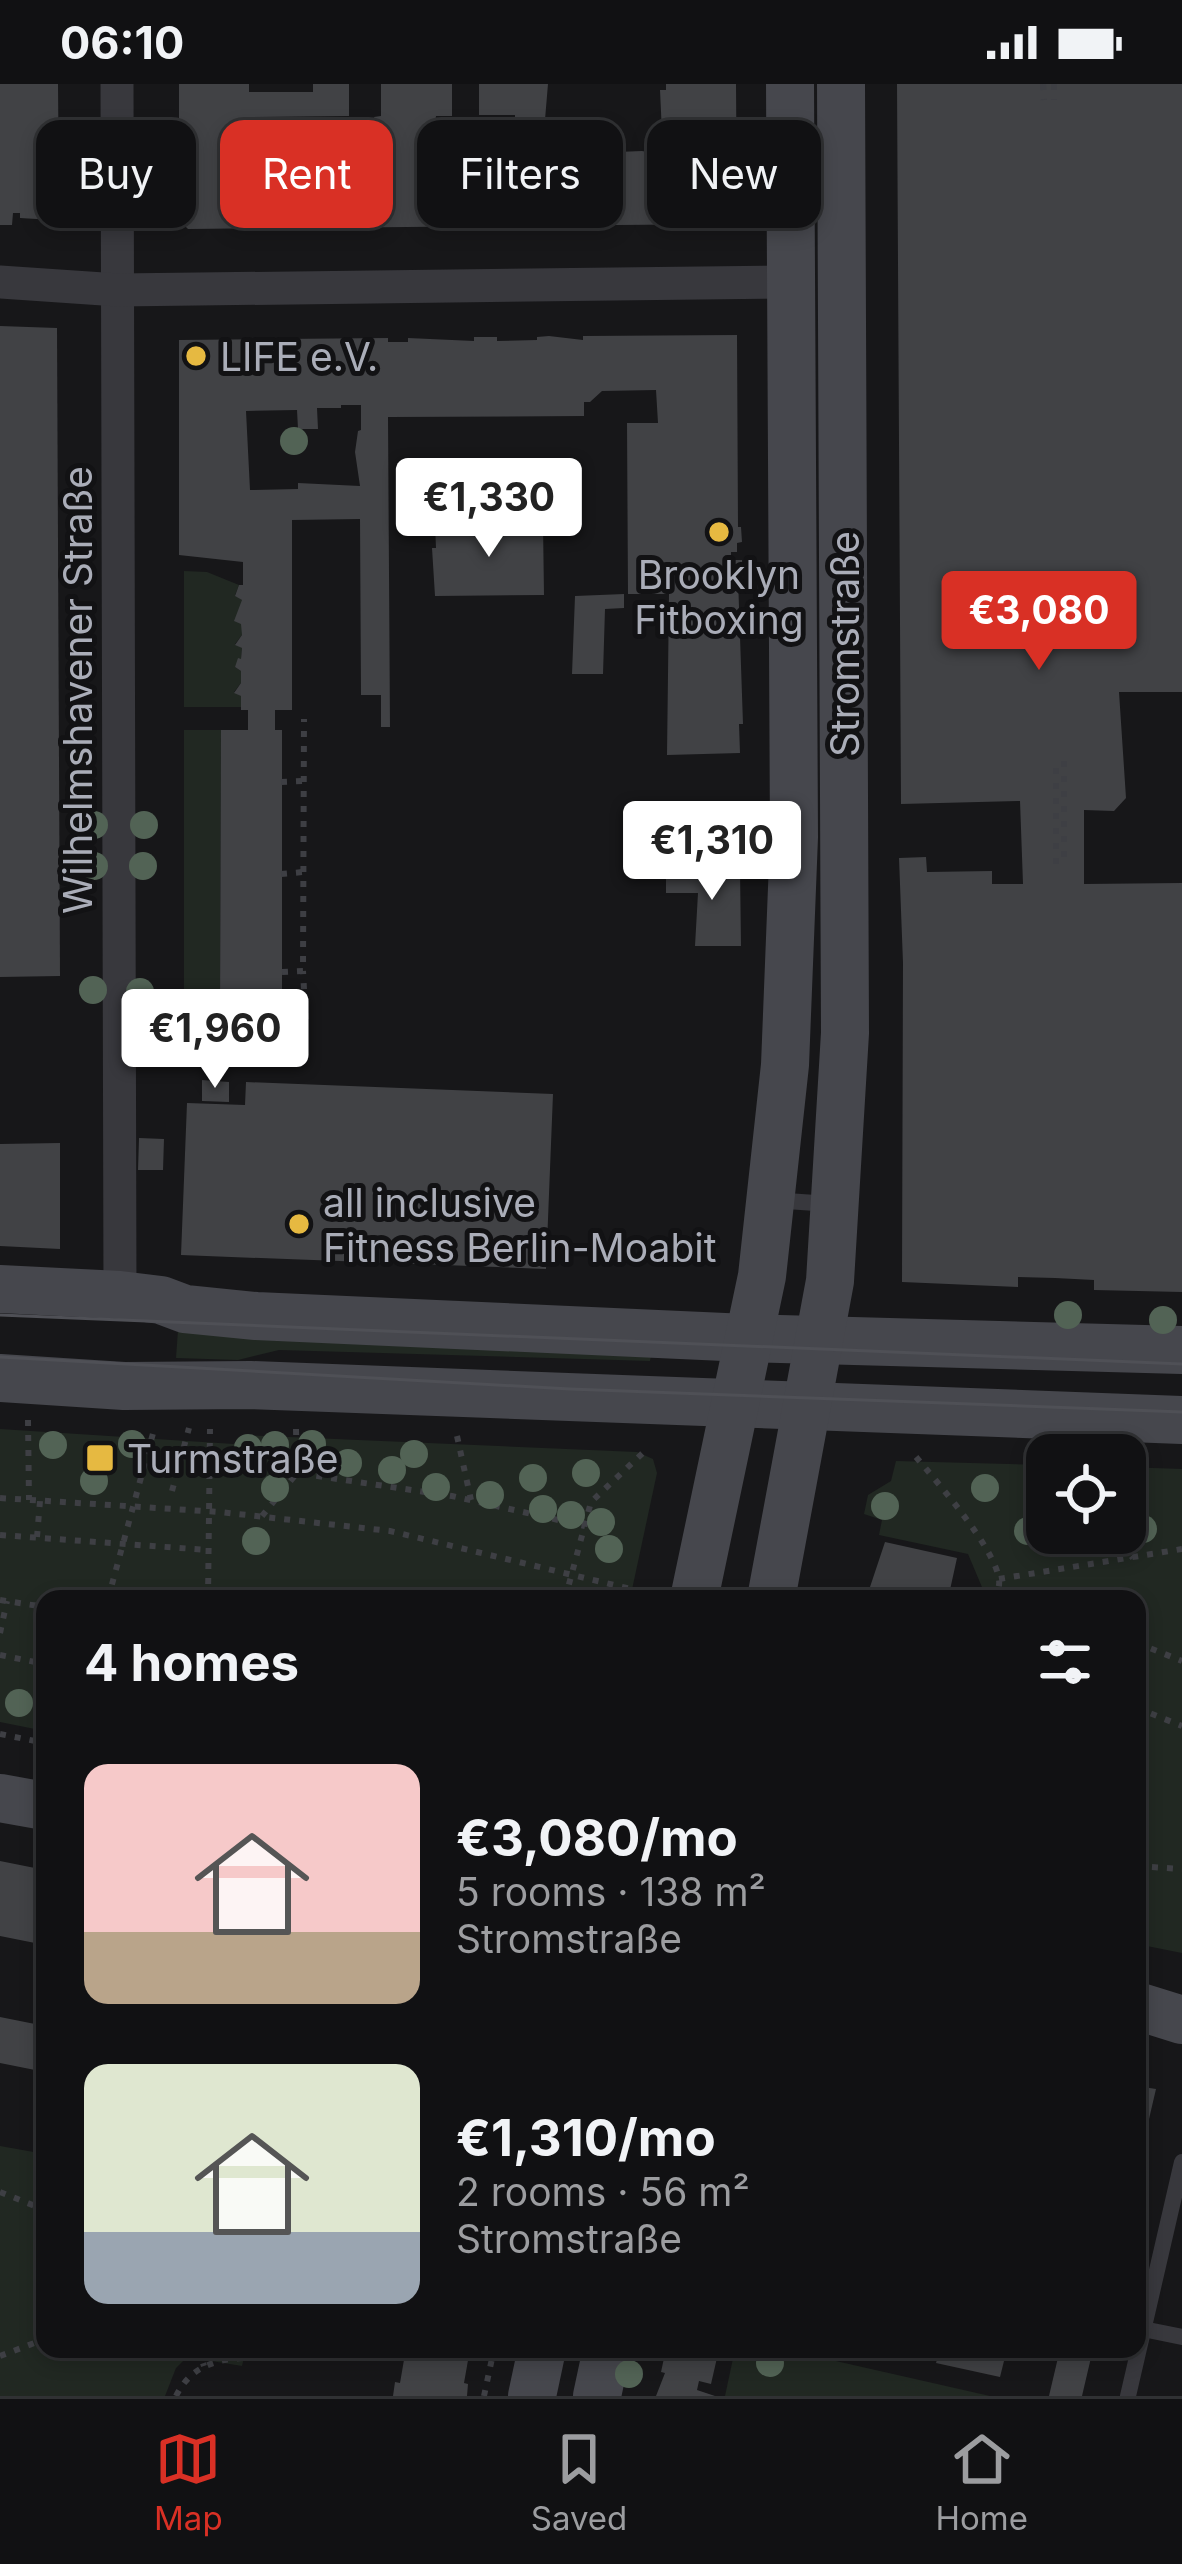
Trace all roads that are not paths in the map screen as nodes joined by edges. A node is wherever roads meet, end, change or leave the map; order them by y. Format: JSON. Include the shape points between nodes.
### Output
{"nodes":[{"id":1,"x":117,"y":84,"type":"edge"},
{"id":2,"x":790,"y":84,"type":"edge"},
{"id":3,"x":841,"y":84,"type":"edge"},
{"id":4,"x":0,"y":282,"type":"edge"},
{"id":5,"x":791,"y":282,"type":"junction"},
{"id":6,"x":118,"y":290,"type":"junction"},
{"id":7,"x":771,"y":1200,"type":"junction"},
{"id":8,"x":837,"y":1204,"type":"junction"},
{"id":9,"x":0,"y":1289,"type":"edge"},
{"id":10,"x":120,"y":1295,"type":"junction"},
{"id":11,"x":748,"y":1338,"type":"junction"},
{"id":12,"x":820,"y":1340,"type":"junction"},
{"id":13,"x":1182,"y":1350,"type":"edge"},
{"id":14,"x":0,"y":1378,"type":"edge"},
{"id":15,"x":734,"y":1403,"type":"junction"},
{"id":16,"x":808,"y":1407,"type":"junction"},
{"id":17,"x":1182,"y":1420,"type":"edge"},
{"id":18,"x":696,"y":1590,"type":"edge"},
{"id":19,"x":773,"y":1590,"type":"edge"},
{"id":20,"x":0,"y":1798,"type":"edge"},
{"id":21,"x":36,"y":1804,"type":"edge"},
{"id":22,"x":1146,"y":2009,"type":"edge"},
{"id":23,"x":1146,"y":2019,"type":"edge"},
{"id":24,"x":1182,"y":2022,"type":"edge"},
{"id":25,"x":1182,"y":2162,"type":"edge"},
{"id":26,"x":1146,"y":2316,"type":"edge"},
{"id":27,"x":1146,"y":2330,"type":"edge"},
{"id":28,"x":1182,"y":2337,"type":"edge"},
{"id":29,"x":540,"y":2358,"type":"edge"},
{"id":30,"x":605,"y":2358,"type":"edge"},
{"id":31,"x":1137,"y":2358,"type":"edge"},
{"id":32,"x":532,"y":2396,"type":"edge"},
{"id":33,"x":597,"y":2396,"type":"edge"},
{"id":34,"x":1128,"y":2396,"type":"edge"}],
"edges":[{"from":1,"to":6,"type":"street","name":"Wilhelmshavener Straße"},
{"from":2,"to":5,"type":"main road","name":"Stromstraße"},
{"from":3,"to":8,"type":"main road","name":"Stromstraße","via":[[845,1033]]},
{"from":4,"to":6,"type":"street"},
{"from":5,"to":6,"type":"street"},
{"from":5,"to":7,"type":"main road","name":"Stromstraße","via":[[792,945]]},
{"from":6,"to":10,"type":"street","name":"Wilhelmshavener Straße"},
{"from":7,"to":8,"type":"lane"},
{"from":7,"to":11,"type":"main road","name":"Stromstraße"},
{"from":8,"to":12,"type":"main road","name":"Stromstraße"},
{"from":9,"to":10,"type":"main road"},
{"from":10,"to":11,"type":"main road","via":[[256,1316]]},
{"from":11,"to":12,"type":"main road"},
{"from":11,"to":15,"type":"main road","name":"Stromstraße"},
{"from":12,"to":13,"type":"main road"},
{"from":12,"to":16,"type":"main road","name":"Stromstraße"},
{"from":14,"to":15,"type":"main road"},
{"from":15,"to":16,"type":"main road"},
{"from":15,"to":18,"type":"main road","name":"Stromstraße"},
{"from":16,"to":17,"type":"main road"},
{"from":16,"to":19,"type":"main road","name":"Stromstraße"},
{"from":20,"to":21,"type":"main road"},
{"from":22,"to":24,"type":"main road"},
{"from":23,"to":24,"type":"main road"},
{"from":25,"to":26,"type":"lane"},
{"from":27,"to":28,"type":"lane"},
{"from":29,"to":32,"type":"main road"},
{"from":30,"to":33,"type":"main road"},
{"from":31,"to":34,"type":"lane"}]}
